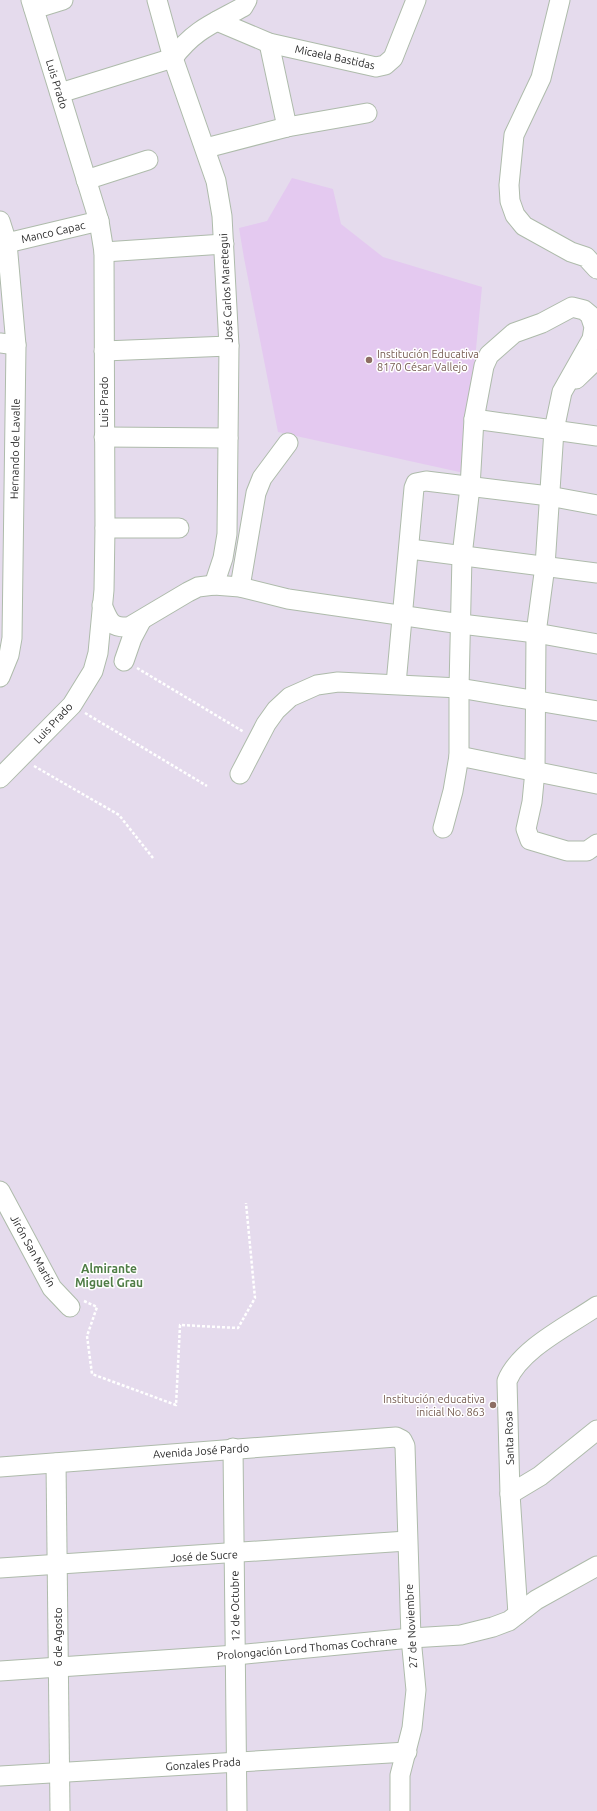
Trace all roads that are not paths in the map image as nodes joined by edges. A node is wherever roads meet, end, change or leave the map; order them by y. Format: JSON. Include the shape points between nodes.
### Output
{"nodes":[{"id":1,"x":63,"y":0,"type":"edge"},
{"id":2,"x":157,"y":0,"type":"edge"},
{"id":3,"x":247,"y":0,"type":"edge"},
{"id":4,"x":416,"y":0,"type":"edge"},
{"id":5,"x":560,"y":0,"type":"edge"},
{"id":6,"x":33,"y":4,"type":"edge"},
{"id":7,"x":217,"y":21,"type":"junction"},
{"id":8,"x":269,"y":43,"type":"junction"},
{"id":9,"x":173,"y":58,"type":"junction"},
{"id":10,"x":60,"y":93,"type":"junction"},
{"id":11,"x":367,"y":113,"type":"dead end"},
{"id":12,"x":287,"y":127,"type":"junction"},
{"id":13,"x":206,"y":148,"type":"junction"},
{"id":14,"x":148,"y":160,"type":"dead end"},
{"id":15,"x":86,"y":180,"type":"junction"},
{"id":16,"x":0,"y":221,"type":"edge"},
{"id":17,"x":99,"y":221,"type":"junction"},
{"id":18,"x":6,"y":243,"type":"junction"},
{"id":19,"x":224,"y":244,"type":"junction"},
{"id":20,"x":104,"y":252,"type":"junction"},
{"id":21,"x":597,"y":269,"type":"edge"},
{"id":22,"x":8,"y":344,"type":"edge"},
{"id":23,"x":229,"y":346,"type":"junction"},
{"id":24,"x":104,"y":351,"type":"junction"},
{"id":25,"x":597,"y":359,"type":"edge"},
{"id":26,"x":562,"y":392,"type":"junction"},
{"id":27,"x":474,"y":419,"type":"junction"},
{"id":28,"x":554,"y":430,"type":"junction"},
{"id":29,"x":597,"y":436,"type":"edge"},
{"id":30,"x":104,"y":437,"type":"junction"},
{"id":31,"x":228,"y":438,"type":"junction"},
{"id":32,"x":288,"y":443,"type":"dead end"},
{"id":33,"x":470,"y":487,"type":"junction"},
{"id":34,"x":549,"y":496,"type":"junction"},
{"id":35,"x":597,"y":505,"type":"edge"},
{"id":36,"x":105,"y":528,"type":"junction"},
{"id":37,"x":179,"y":528,"type":"dead end"},
{"id":38,"x":410,"y":549,"type":"junction"},
{"id":39,"x":462,"y":556,"type":"junction"},
{"id":40,"x":545,"y":566,"type":"junction"},
{"id":41,"x":597,"y":573,"type":"edge"},
{"id":42,"x":214,"y":585,"type":"junction"},
{"id":43,"x":240,"y":588,"type":"junction"},
{"id":44,"x":102,"y":605,"type":"junction"},
{"id":45,"x":403,"y":615,"type":"junction"},
{"id":46,"x":141,"y":621,"type":"junction"},
{"id":47,"x":461,"y":624,"type":"junction"},
{"id":48,"x":536,"y":633,"type":"junction"},
{"id":49,"x":597,"y":644,"type":"edge"},
{"id":50,"x":124,"y":661,"type":"road end"},
{"id":51,"x":0,"y":677,"type":"edge"},
{"id":52,"x":396,"y":684,"type":"junction"},
{"id":53,"x":459,"y":688,"type":"junction"},
{"id":54,"x":536,"y":700,"type":"junction"},
{"id":55,"x":597,"y":711,"type":"edge"},
{"id":56,"x":459,"y":756,"type":"junction"},
{"id":57,"x":535,"y":771,"type":"junction"},
{"id":58,"x":240,"y":774,"type":"dead end"},
{"id":59,"x":0,"y":778,"type":"edge"},
{"id":60,"x":597,"y":784,"type":"edge"},
{"id":61,"x":443,"y":828,"type":"dead end"},
{"id":62,"x":597,"y":844,"type":"edge"},
{"id":63,"x":0,"y":1191,"type":"edge"},
{"id":64,"x":74,"y":1303,"type":"road end"},
{"id":65,"x":595,"y":1311,"type":"edge"},
{"id":66,"x":597,"y":1430,"type":"edge"},
{"id":67,"x":402,"y":1440,"type":"joint"},
{"id":68,"x":233,"y":1448,"type":"junction"},
{"id":69,"x":56,"y":1463,"type":"junction"},
{"id":70,"x":0,"y":1467,"type":"edge"},
{"id":71,"x":510,"y":1494,"type":"junction"},
{"id":72,"x":407,"y":1542,"type":"junction"},
{"id":73,"x":234,"y":1554,"type":"junction"},
{"id":74,"x":57,"y":1564,"type":"junction"},
{"id":75,"x":597,"y":1566,"type":"edge"},
{"id":76,"x":0,"y":1568,"type":"edge"},
{"id":77,"x":518,"y":1614,"type":"junction"},
{"id":78,"x":411,"y":1638,"type":"junction"},
{"id":79,"x":236,"y":1655,"type":"junction"},
{"id":80,"x":58,"y":1666,"type":"junction"},
{"id":81,"x":0,"y":1671,"type":"edge"},
{"id":82,"x":407,"y":1752,"type":"junction"},
{"id":83,"x":237,"y":1761,"type":"junction"},
{"id":84,"x":59,"y":1773,"type":"junction"},
{"id":85,"x":0,"y":1776,"type":"edge"},
{"id":86,"x":60,"y":1811,"type":"edge"},
{"id":87,"x":237,"y":1811,"type":"edge"},
{"id":88,"x":400,"y":1811,"type":"edge"}],
"edges":[{"from":1,"to":6,"type":"street"},
{"from":2,"to":9,"type":"street","name":"José Carlos Maretegui"},
{"from":3,"to":7,"type":"street","via":[[243,8]]},
{"from":4,"to":8,"type":"street","name":"Micaela Bastidas","via":[[393,58],[384,65],[376,67]]},
{"from":5,"to":21,"type":"street","via":[[541,78],[514,135],[510,201],[515,215],[524,226],[586,258]]},
{"from":6,"to":10,"type":"street","name":"Luis Prado"},
{"from":7,"to":8,"type":"street","name":"Micaela Bastidas"},
{"from":7,"to":9,"type":"street","via":[[184,42]]},
{"from":8,"to":12,"type":"street"},
{"from":9,"to":10,"type":"street"},
{"from":9,"to":13,"type":"street","name":"José Carlos Maretegui"},
{"from":10,"to":15,"type":"street","name":"Luis Prado"},
{"from":11,"to":12,"type":"street"},
{"from":12,"to":13,"type":"street"},
{"from":13,"to":19,"type":"street","name":"José Carlos Maretegui","via":[[216,181]]},
{"from":14,"to":15,"type":"street"},
{"from":15,"to":17,"type":"street","name":"Luis Prado"},
{"from":16,"to":18,"type":"street","name":"Hernando de Lavalle"},
{"from":17,"to":18,"type":"street","name":"Manco Capac"},
{"from":17,"to":20,"type":"street","name":"Luis Prado"},
{"from":18,"to":22,"type":"street","name":"Hernando de Lavalle"},
{"from":19,"to":20,"type":"street"},
{"from":19,"to":23,"type":"street","name":"José Carlos Maretegui"},
{"from":20,"to":24,"type":"street","name":"Luis Prado"},
{"from":22,"to":51,"type":"street","name":"Hernando de Lavalle","via":[[12,638],[9,655]]},
{"from":23,"to":24,"type":"street"},
{"from":23,"to":31,"type":"street","name":"José Carlos Maretegui"},
{"from":24,"to":30,"type":"street","name":"Luis Prado"},
{"from":25,"to":26,"type":"street"},
{"from":26,"to":27,"type":"street","via":[[592,339],[594,327],[590,315],[584,310],[572,307],[542,323],[514,333],[489,355],[484,366]]},
{"from":26,"to":28,"type":"street"},
{"from":27,"to":28,"type":"street"},
{"from":27,"to":33,"type":"street"},
{"from":28,"to":29,"type":"street"},
{"from":28,"to":34,"type":"street"},
{"from":30,"to":31,"type":"street"},
{"from":30,"to":36,"type":"street","name":"Luis Prado"},
{"from":31,"to":42,"type":"street","name":"José Carlos Maretegui","via":[[227,534],[223,558]]},
{"from":32,"to":43,"type":"street","via":[[262,478],[256,493]]},
{"from":33,"to":34,"type":"street"},
{"from":33,"to":38,"type":"street","via":[[426,481],[416,484]]},
{"from":33,"to":39,"type":"street"},
{"from":34,"to":35,"type":"street"},
{"from":34,"to":40,"type":"street"},
{"from":36,"to":37,"type":"street"},
{"from":36,"to":44,"type":"street","name":"Luis Prado"},
{"from":38,"to":39,"type":"street"},
{"from":38,"to":45,"type":"street"},
{"from":39,"to":40,"type":"street"},
{"from":39,"to":47,"type":"street"},
{"from":40,"to":41,"type":"street"},
{"from":40,"to":48,"type":"street"},
{"from":42,"to":43,"type":"street"},
{"from":42,"to":46,"type":"street","via":[[198,587]]},
{"from":43,"to":45,"type":"street","via":[[288,598]]},
{"from":44,"to":46,"type":"street","via":[[110,622],[119,627],[129,627]]},
{"from":44,"to":59,"type":"street","name":"Luis Prado","via":[[98,654],[93,671],[72,705]]},
{"from":45,"to":47,"type":"street"},
{"from":45,"to":52,"type":"street"},
{"from":46,"to":50,"type":"street"},
{"from":47,"to":48,"type":"street"},
{"from":47,"to":53,"type":"street"},
{"from":48,"to":49,"type":"street"},
{"from":48,"to":54,"type":"street"},
{"from":52,"to":53,"type":"street"},
{"from":52,"to":58,"type":"street","via":[[338,682],[317,685],[290,697],[276,710]]},
{"from":53,"to":54,"type":"street"},
{"from":53,"to":56,"type":"street"},
{"from":54,"to":55,"type":"street"},
{"from":54,"to":57,"type":"street"},
{"from":56,"to":57,"type":"street"},
{"from":56,"to":61,"type":"street"},
{"from":57,"to":60,"type":"street"},
{"from":57,"to":62,"type":"street","via":[[526,828],[530,840],[567,851],[587,851]]},
{"from":63,"to":64,"type":"street","name":"Jirón San Martín","via":[[52,1288]]},
{"from":65,"to":71,"type":"street","name":"Santa Rosa","via":[[528,1352],[511,1371],[507,1381]]},
{"from":66,"to":71,"type":"street","via":[[540,1476]]},
{"from":67,"to":68,"type":"street","name":"Avenida José Pardo","via":[[396,1437]]},
{"from":67,"to":72,"type":"street","name":"27 de Noviembre","via":[[405,1446]]},
{"from":68,"to":69,"type":"street","name":"Avenida José Pardo"},
{"from":68,"to":73,"type":"street","name":"12 de Octubre"},
{"from":69,"to":70,"type":"street","name":"Avenida José Pardo"},
{"from":69,"to":74,"type":"street","name":"6 de Agosto"},
{"from":71,"to":77,"type":"street","name":"Santa Rosa"},
{"from":72,"to":73,"type":"street","name":"José de Sucre"},
{"from":72,"to":78,"type":"street","name":"27 de Noviembre"},
{"from":73,"to":74,"type":"street","name":"José de Sucre"},
{"from":73,"to":79,"type":"street","name":"12 de Octubre"},
{"from":74,"to":76,"type":"street","name":"José de Sucre"},
{"from":74,"to":80,"type":"street","name":"6 de Agosto"},
{"from":75,"to":77,"type":"street","name":"Prolongación Lord Thomas Cochrane","via":[[536,1600]]},
{"from":77,"to":78,"type":"street","name":"Prolongación Lord Thomas Cochrane","via":[[509,1621],[493,1627],[461,1635]]},
{"from":78,"to":79,"type":"street","name":"Prolongación Lord Thomas Cochrane"},
{"from":78,"to":82,"type":"street","name":"27 de Noviembre","via":[[416,1690]]},
{"from":79,"to":80,"type":"street","name":"Prolongación Lord Thomas Cochrane"},
{"from":79,"to":83,"type":"street","name":"12 de Octubre"},
{"from":80,"to":81,"type":"street","name":"Prolongación Lord Thomas Cochrane"},
{"from":80,"to":84,"type":"street","name":"6 de Agosto"},
{"from":82,"to":83,"type":"street","name":"Gonzales Prada"},
{"from":82,"to":88,"type":"street","name":"27 de Noviembre","via":[[400,1775]]},
{"from":83,"to":84,"type":"street","name":"Gonzales Prada"},
{"from":83,"to":87,"type":"street","name":"12 de Octubre"},
{"from":84,"to":85,"type":"street","name":"Gonzales Prada"},
{"from":84,"to":86,"type":"street","name":"6 de Agosto"}]}
